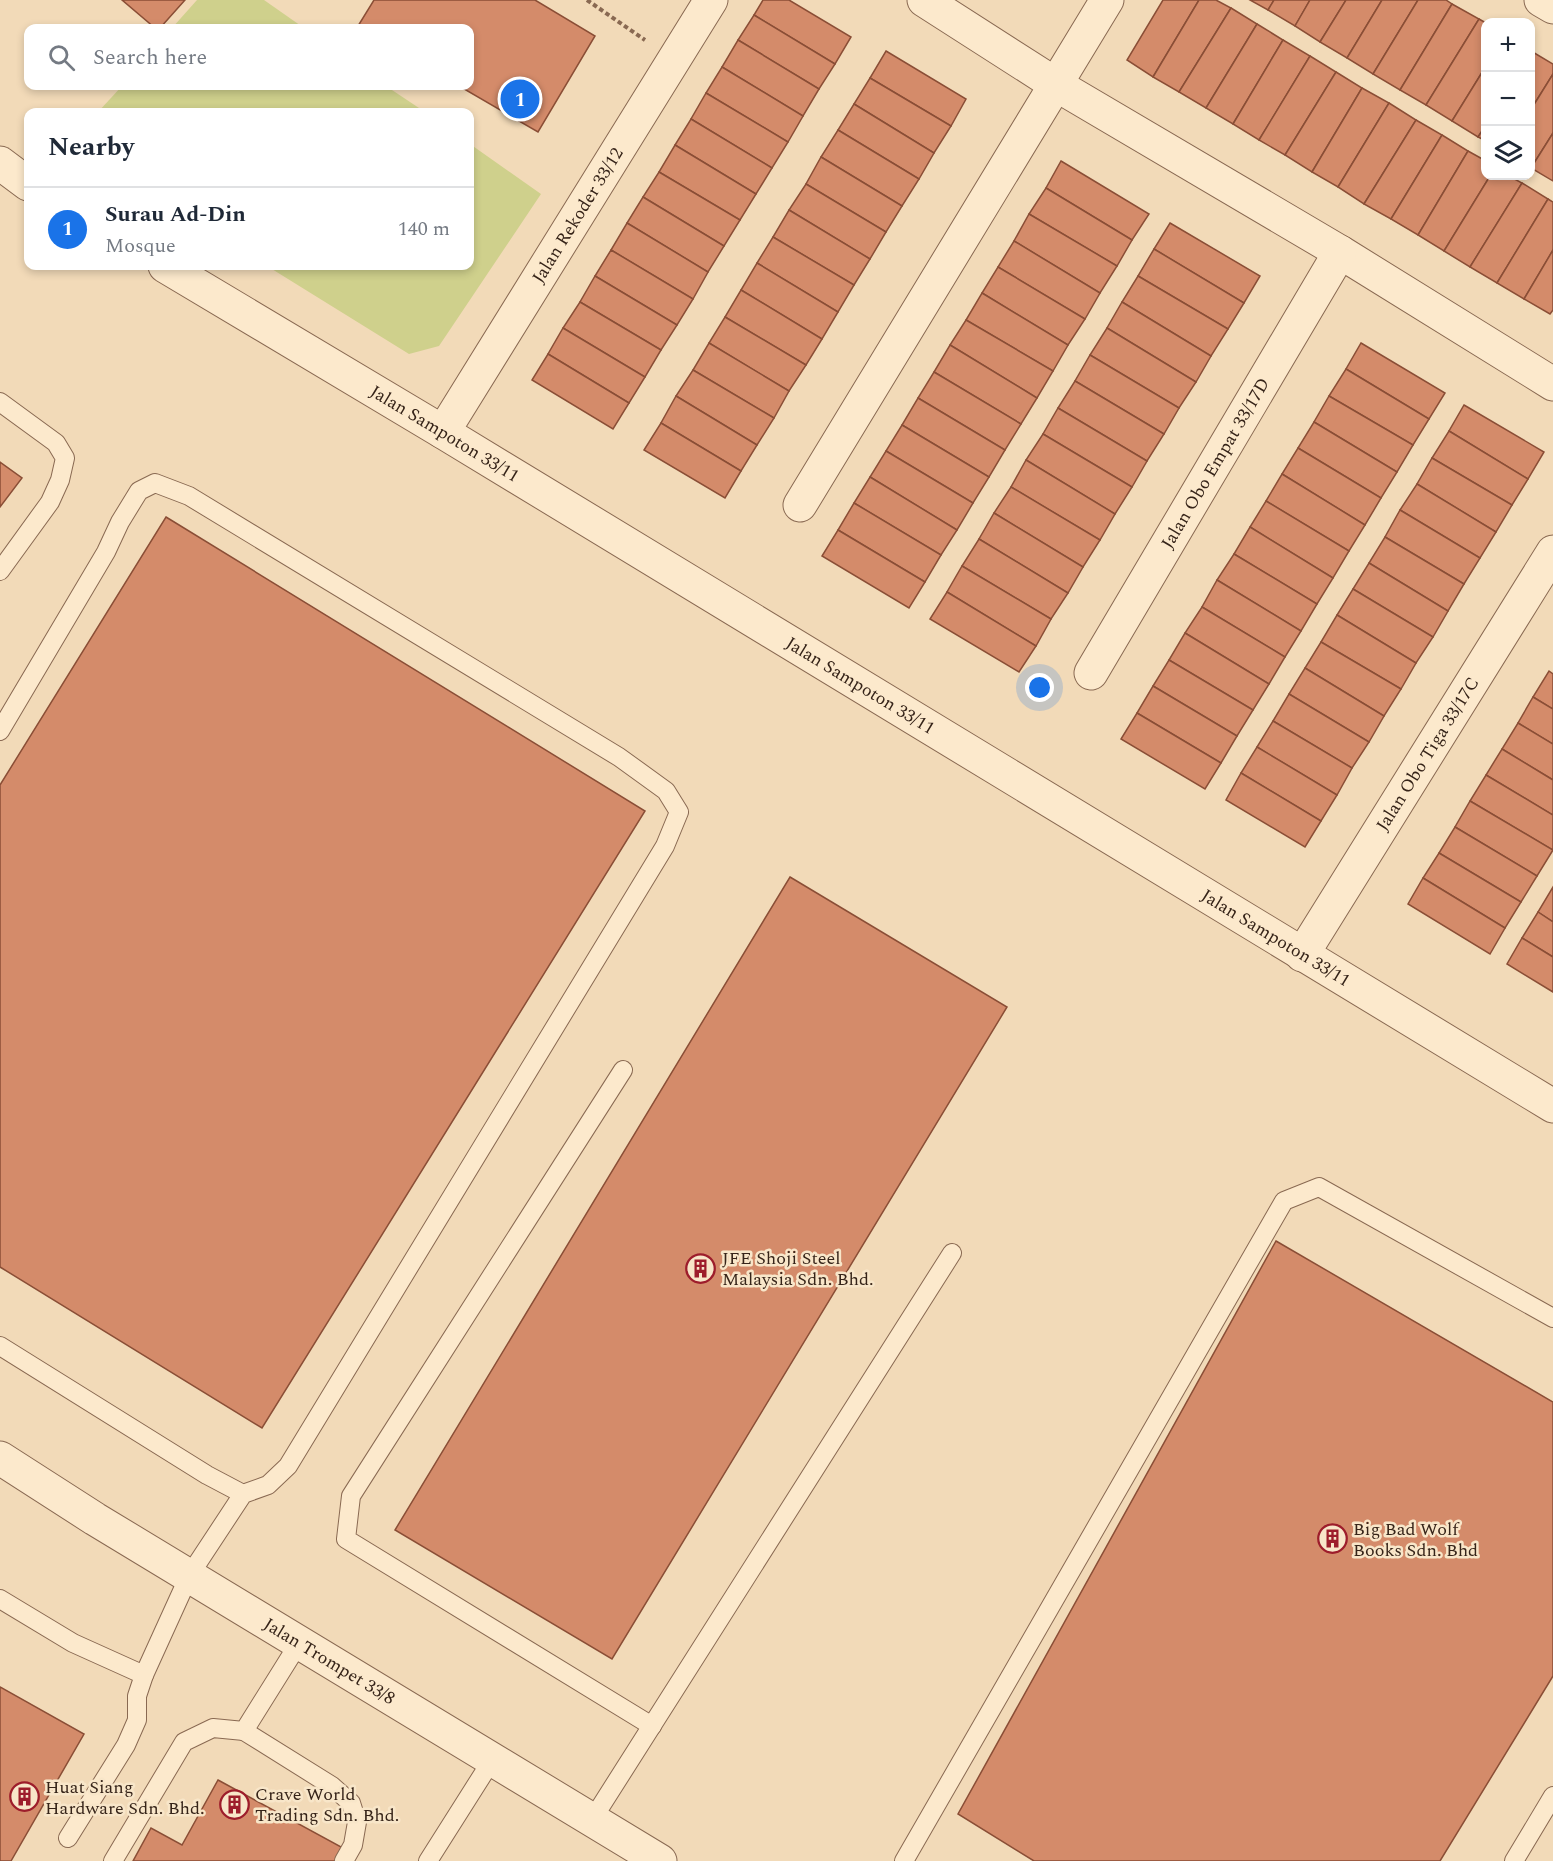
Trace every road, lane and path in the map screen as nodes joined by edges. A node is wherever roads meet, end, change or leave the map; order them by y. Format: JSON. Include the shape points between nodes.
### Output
{"nodes":[{"id":1,"x":587,"y":0,"type":"edge"},
{"id":2,"x":711,"y":0,"type":"edge"},
{"id":3,"x":924,"y":0,"type":"edge"},
{"id":4,"x":1107,"y":0,"type":"edge"},
{"id":5,"x":1541,"y":0,"type":"edge"},
{"id":6,"x":1553,"y":7,"type":"edge"},
{"id":7,"x":674,"y":60,"type":"junction"},
{"id":8,"x":1055,"y":84,"type":"junction"},
{"id":9,"x":0,"y":163,"type":"edge"},
{"id":10,"x":24,"y":181,"type":"edge"},
{"id":11,"x":1340,"y":252,"type":"junction"},
{"id":12,"x":172,"y":270,"type":"edge"},
{"id":13,"x":1553,"y":384,"type":"edge"},
{"id":14,"x":0,"y":402,"type":"edge"},
{"id":15,"x":443,"y":432,"type":"junction"},
{"id":16,"x":800,"y":505,"type":"dead end"},
{"id":17,"x":1553,"y":552,"type":"edge"},
{"id":18,"x":0,"y":571,"type":"edge"},
{"id":19,"x":1091,"y":673,"type":"dead end"},
{"id":20,"x":0,"y":731,"type":"edge"},
{"id":21,"x":1302,"y":955,"type":"junction"},
{"id":22,"x":623,"y":1070,"type":"dead end"},
{"id":23,"x":1553,"y":1106,"type":"edge"},
{"id":24,"x":952,"y":1253,"type":"dead end"},
{"id":25,"x":1553,"y":1318,"type":"edge"},
{"id":26,"x":0,"y":1346,"type":"edge"},
{"id":27,"x":0,"y":1458,"type":"edge"},
{"id":28,"x":243,"y":1494,"type":"junction"},
{"id":29,"x":189,"y":1576,"type":"junction"},
{"id":30,"x":0,"y":1599,"type":"edge"},
{"id":31,"x":299,"y":1643,"type":"junction"},
{"id":32,"x":144,"y":1675,"type":"junction"},
{"id":33,"x":652,"y":1726,"type":"junction"},
{"id":34,"x":244,"y":1731,"type":"junction"},
{"id":35,"x":492,"y":1760,"type":"junction"},
{"id":36,"x":1553,"y":1796,"type":"edge"},
{"id":37,"x":592,"y":1820,"type":"junction"},
{"id":38,"x":68,"y":1838,"type":"dead end"},
{"id":39,"x":911,"y":1858,"type":"edge"},
{"id":40,"x":435,"y":1859,"type":"edge"},
{"id":41,"x":113,"y":1861,"type":"edge"},
{"id":42,"x":344,"y":1861,"type":"edge"},
{"id":43,"x":660,"y":1861,"type":"edge"},
{"id":44,"x":1514,"y":1861,"type":"edge"}],
"edges":[{"from":1,"to":7,"type":"path"},
{"from":2,"to":7,"type":"street","name":"Jalan Rekoder 33/12"},
{"from":3,"to":8,"type":"street"},
{"from":4,"to":8,"type":"street"},
{"from":5,"to":6,"type":"street"},
{"from":7,"to":15,"type":"street","name":"Jalan Rekoder 33/12"},
{"from":8,"to":11,"type":"street"},
{"from":8,"to":16,"type":"street"},
{"from":9,"to":10,"type":"street"},
{"from":11,"to":13,"type":"street"},
{"from":11,"to":19,"type":"street","name":"Jalan Obo Empat 33/17D"},
{"from":12,"to":15,"type":"street","name":"Jalan Sampoton 33/11"},
{"from":14,"to":18,"type":"lane","via":[[56,443],[64,458],[50,502]]},
{"from":15,"to":21,"type":"street","name":"Jalan Sampoton 33/11"},
{"from":17,"to":21,"type":"street","name":"Jalan Obo Tiga 33/17C"},
{"from":20,"to":28,"type":"lane","via":[[139,491],[155,483],[189,496],[619,757],[666,791],[679,812],[665,846],[288,1466],[268,1485]]},
{"from":21,"to":23,"type":"street","name":"Jalan Sampoton 33/11"},
{"from":22,"to":33,"type":"lane","via":[[351,1496],[346,1539]]},
{"from":24,"to":33,"type":"lane"},
{"from":25,"to":39,"type":"lane","via":[[1319,1187],[1284,1201]]},
{"from":26,"to":28,"type":"lane"},
{"from":27,"to":29,"type":"street","name":"Jalan Trompet 33/8"},
{"from":28,"to":29,"type":"lane"},
{"from":29,"to":31,"type":"street","name":"Jalan Trompet 33/8"},
{"from":29,"to":32,"type":"lane"},
{"from":30,"to":32,"type":"lane","via":[[74,1643]]},
{"from":31,"to":34,"type":"lane"},
{"from":31,"to":35,"type":"street","name":"Jalan Trompet 33/8"},
{"from":32,"to":38,"type":"lane","via":[[137,1696],[137,1720],[126,1745]]},
{"from":33,"to":37,"type":"lane"},
{"from":34,"to":41,"type":"lane","via":[[213,1728],[184,1742]]},
{"from":34,"to":42,"type":"lane","via":[[332,1786],[351,1803],[357,1822],[353,1845]]},
{"from":35,"to":37,"type":"street","name":"Jalan Trompet 33/8"},
{"from":35,"to":40,"type":"lane"},
{"from":36,"to":44,"type":"lane"},
{"from":37,"to":43,"type":"street","name":"Jalan Trompet 33/8"}]}
